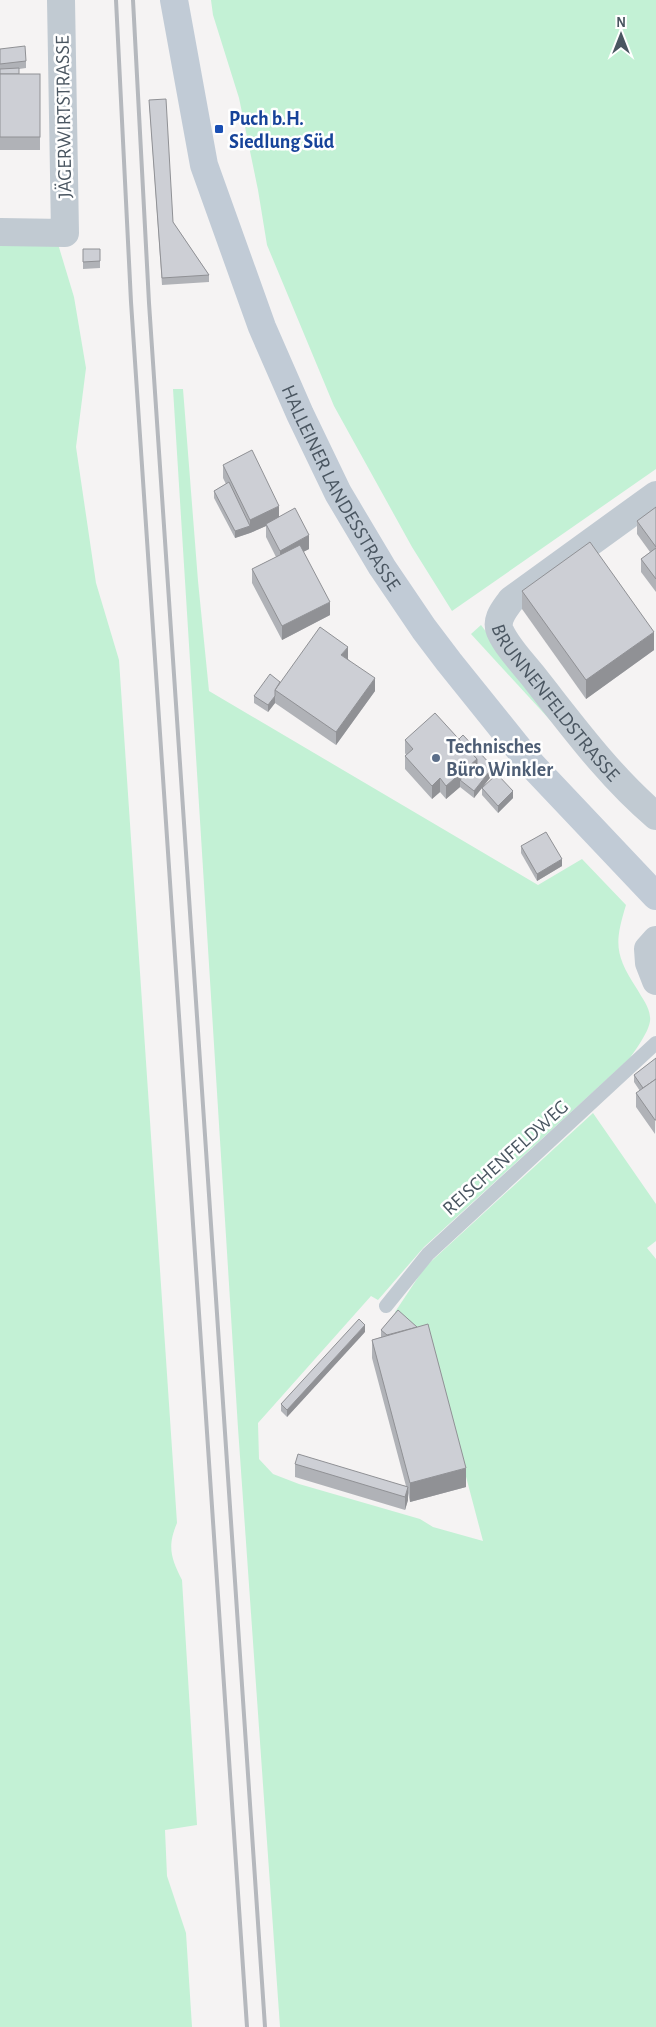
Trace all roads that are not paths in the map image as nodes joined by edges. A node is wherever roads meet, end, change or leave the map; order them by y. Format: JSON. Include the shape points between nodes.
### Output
{"nodes":[{"id":1,"x":61,"y":0,"type":"edge"},
{"id":2,"x":174,"y":0,"type":"edge"},
{"id":3,"x":0,"y":232,"type":"edge"},
{"id":4,"x":656,"y":495,"type":"edge"},
{"id":5,"x":656,"y":816,"type":"edge"},
{"id":6,"x":656,"y":896,"type":"edge"},
{"id":7,"x":656,"y":940,"type":"edge"},
{"id":8,"x":656,"y":981,"type":"edge"},
{"id":9,"x":656,"y":1043,"type":"edge"},
{"id":10,"x":386,"y":1306,"type":"dead end"}],
"edges":[{"from":1,"to":3,"type":"street","name":"JÄGERWIRTSTRASSE","via":[[65,233]]},
{"from":2,"to":6,"type":"main road","name":"HALLEINER LANDESSTRASSE","via":[[204,165],[262,327],[338,493],[382,567],[449,662],[531,764]]},
{"from":4,"to":5,"type":"street","name":"BRUNNENFELDSTRASSE","via":[[511,600],[499,622],[511,648],[575,729],[608,769]]},
{"from":7,"to":8,"type":"street","via":[[648,949]]},
{"from":9,"to":10,"type":"lane","name":"REISCHENFELDWEG","via":[[428,1254]]}]}
